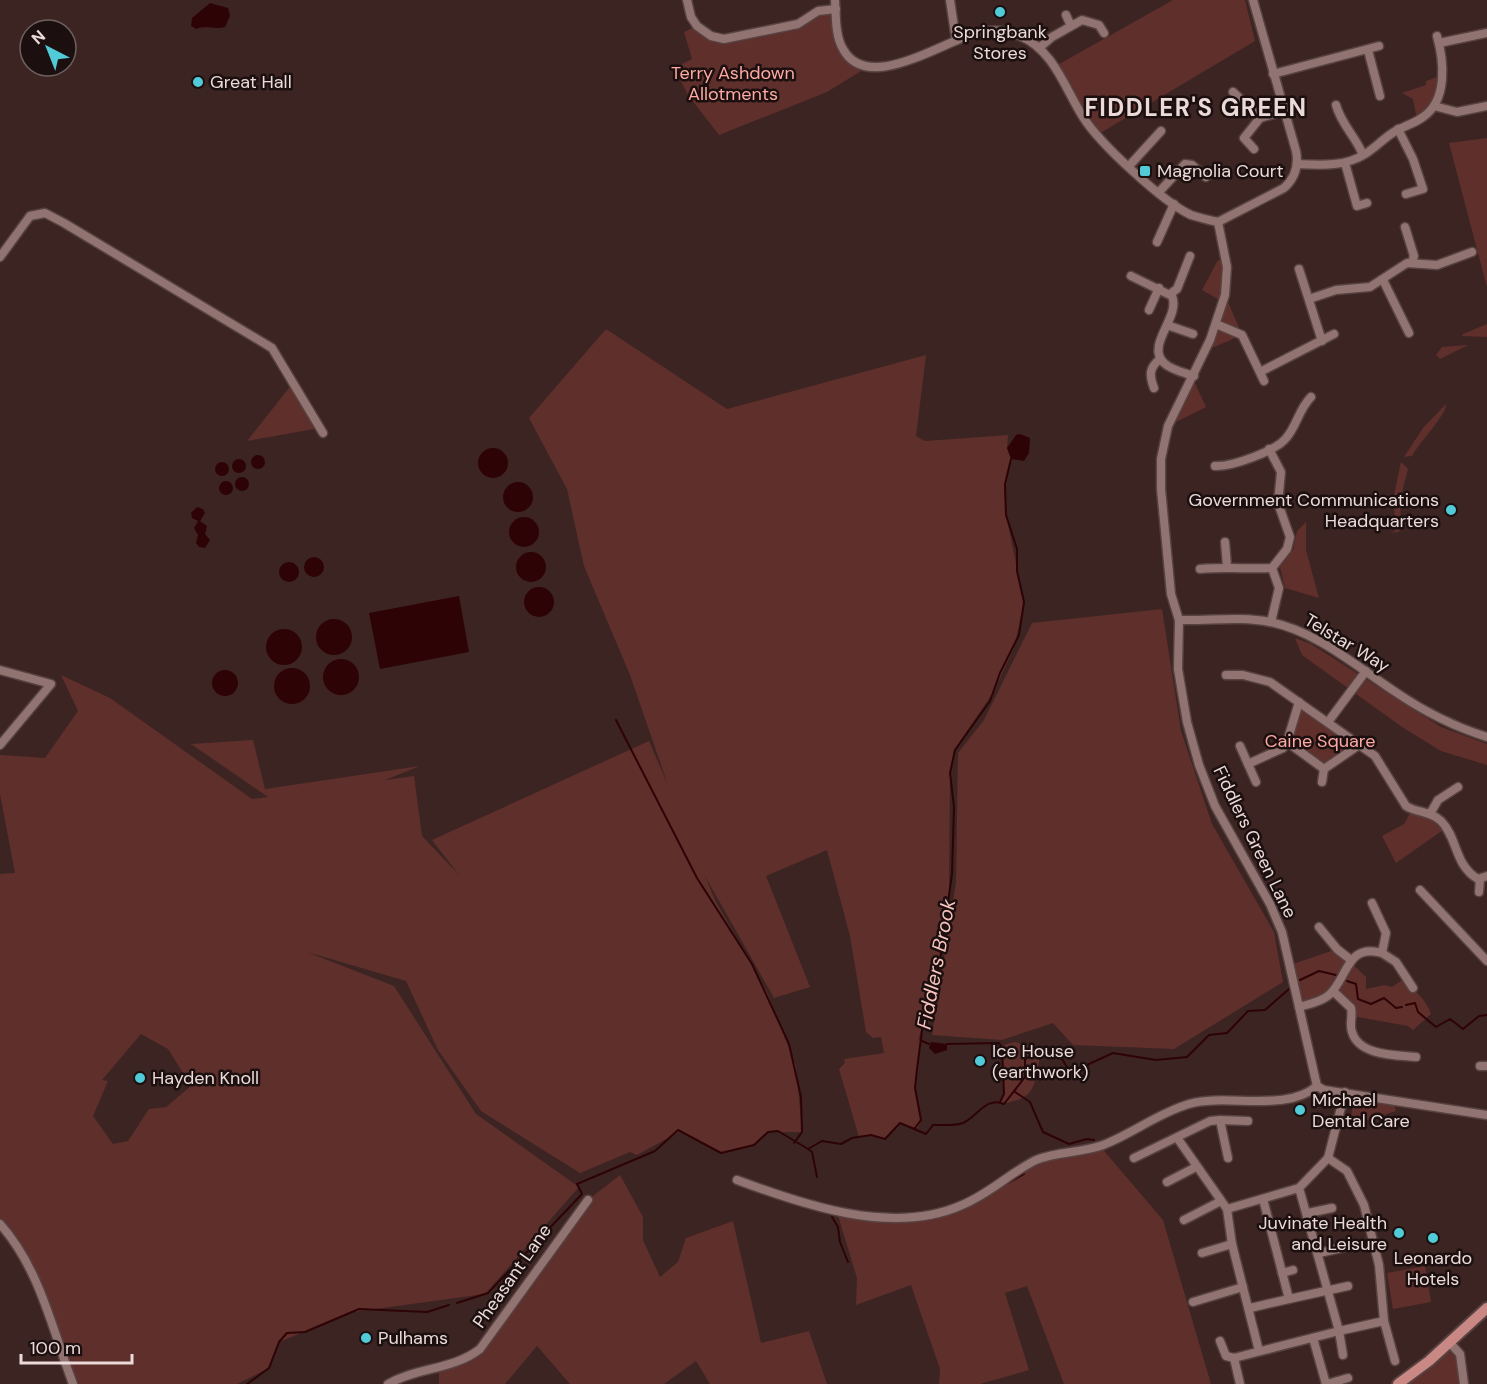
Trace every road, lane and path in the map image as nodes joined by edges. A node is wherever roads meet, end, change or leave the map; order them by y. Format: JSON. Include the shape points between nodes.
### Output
{"nodes":[{"id":1,"x":687,"y":0,"type":"edge"},
{"id":2,"x":950,"y":0,"type":"edge"},
{"id":3,"x":1252,"y":0,"type":"edge"},
{"id":4,"x":835,"y":4,"type":"edge"},
{"id":5,"x":1066,"y":15,"type":"dead end"},
{"id":6,"x":1071,"y":26,"type":"junction"},
{"id":7,"x":1104,"y":33,"type":"dead end"},
{"id":8,"x":1487,"y":33,"type":"edge"},
{"id":9,"x":956,"y":40,"type":"junction"},
{"id":10,"x":1379,"y":46,"type":"dead end"},
{"id":11,"x":1039,"y":48,"type":"junction"},
{"id":12,"x":1368,"y":50,"type":"junction"},
{"id":13,"x":1273,"y":74,"type":"junction"},
{"id":14,"x":1233,"y":92,"type":"dead end"},
{"id":15,"x":1380,"y":96,"type":"dead end"},
{"id":16,"x":1336,"y":105,"type":"dead end"},
{"id":17,"x":1434,"y":106,"type":"junction"},
{"id":18,"x":1487,"y":106,"type":"edge"},
{"id":19,"x":1285,"y":111,"type":"junction"},
{"id":20,"x":1260,"y":118,"type":"junction"},
{"id":21,"x":1398,"y":129,"type":"junction"},
{"id":22,"x":1161,"y":131,"type":"dead end"},
{"id":23,"x":1254,"y":149,"type":"dead end"},
{"id":24,"x":1363,"y":155,"type":"junction"},
{"id":25,"x":1345,"y":163,"type":"junction"},
{"id":26,"x":1297,"y":164,"type":"junction"},
{"id":27,"x":1129,"y":166,"type":"junction"},
{"id":28,"x":1206,"y":177,"type":"dead end"},
{"id":29,"x":1159,"y":192,"type":"junction"},
{"id":30,"x":1406,"y":194,"type":"dead end"},
{"id":31,"x":1367,"y":203,"type":"dead end"},
{"id":32,"x":1174,"y":204,"type":"junction"},
{"id":33,"x":1218,"y":222,"type":"junction"},
{"id":34,"x":1405,"y":227,"type":"dead end"},
{"id":35,"x":1157,"y":242,"type":"dead end"},
{"id":36,"x":1472,"y":252,"type":"dead end"},
{"id":37,"x":1190,"y":256,"type":"dead end"},
{"id":38,"x":0,"y":257,"type":"edge"},
{"id":39,"x":1412,"y":262,"type":"junction"},
{"id":40,"x":1141,"y":268,"type":"dead end"},
{"id":41,"x":1299,"y":269,"type":"dead end"},
{"id":42,"x":1383,"y":280,"type":"junction"},
{"id":43,"x":1159,"y":288,"type":"junction"},
{"id":44,"x":1170,"y":294,"type":"junction"},
{"id":45,"x":1309,"y":299,"type":"junction"},
{"id":46,"x":1149,"y":310,"type":"dead end"},
{"id":47,"x":1216,"y":324,"type":"junction"},
{"id":48,"x":1167,"y":325,"type":"junction"},
{"id":49,"x":1408,"y":333,"type":"dead end"},
{"id":50,"x":1193,"y":334,"type":"dead end"},
{"id":51,"x":1334,"y":334,"type":"dead end"},
{"id":52,"x":1322,"y":340,"type":"junction"},
{"id":53,"x":1160,"y":359,"type":"junction"},
{"id":54,"x":1260,"y":372,"type":"junction"},
{"id":55,"x":1194,"y":376,"type":"junction"},
{"id":56,"x":1264,"y":381,"type":"dead end"},
{"id":57,"x":1154,"y":388,"type":"dead end"},
{"id":58,"x":1311,"y":398,"type":"dead end"},
{"id":59,"x":323,"y":433,"type":"dead end"},
{"id":60,"x":1269,"y":449,"type":"junction"},
{"id":61,"x":1215,"y":466,"type":"dead end"},
{"id":62,"x":1225,"y":542,"type":"dead end"},
{"id":63,"x":1227,"y":566,"type":"junction"},
{"id":64,"x":1272,"y":568,"type":"junction"},
{"id":65,"x":1200,"y":569,"type":"dead end"},
{"id":66,"x":1179,"y":620,"type":"junction"},
{"id":67,"x":1271,"y":622,"type":"junction"},
{"id":68,"x":0,"y":670,"type":"edge"},
{"id":69,"x":1366,"y":671,"type":"junction"},
{"id":70,"x":1227,"y":675,"type":"dead end"},
{"id":71,"x":1299,"y":702,"type":"junction"},
{"id":72,"x":1328,"y":722,"type":"junction"},
{"id":73,"x":1487,"y":737,"type":"edge"},
{"id":74,"x":1287,"y":742,"type":"junction"},
{"id":75,"x":0,"y":745,"type":"edge"},
{"id":76,"x":1359,"y":745,"type":"junction"},
{"id":77,"x":1240,"y":746,"type":"dead end"},
{"id":78,"x":1248,"y":764,"type":"junction"},
{"id":79,"x":1324,"y":769,"type":"junction"},
{"id":80,"x":1256,"y":782,"type":"dead end"},
{"id":81,"x":1322,"y":782,"type":"dead end"},
{"id":82,"x":1458,"y":786,"type":"dead end"},
{"id":83,"x":1430,"y":814,"type":"junction"},
{"id":84,"x":1483,"y":878,"type":"edge"},
{"id":85,"x":1420,"y":890,"type":"dead end"},
{"id":86,"x":1479,"y":892,"type":"dead end"},
{"id":87,"x":1372,"y":903,"type":"dead end"},
{"id":88,"x":1324,"y":929,"type":"dead end"},
{"id":89,"x":1382,"y":953,"type":"junction"},
{"id":90,"x":1351,"y":960,"type":"junction"},
{"id":91,"x":1487,"y":961,"type":"edge"},
{"id":92,"x":1413,"y":988,"type":"dead end"},
{"id":93,"x":1333,"y":991,"type":"junction"},
{"id":94,"x":1299,"y":1007,"type":"junction"},
{"id":95,"x":1416,"y":1057,"type":"dead end"},
{"id":96,"x":1317,"y":1086,"type":"junction"},
{"id":97,"x":1345,"y":1092,"type":"junction"},
{"id":98,"x":1487,"y":1115,"type":"edge"},
{"id":99,"x":1220,"y":1120,"type":"junction"},
{"id":100,"x":1248,"y":1121,"type":"dead end"},
{"id":101,"x":1178,"y":1139,"type":"junction"},
{"id":102,"x":1134,"y":1158,"type":"dead end"},
{"id":103,"x":1228,"y":1158,"type":"dead end"},
{"id":104,"x":1328,"y":1158,"type":"junction"},
{"id":105,"x":1196,"y":1167,"type":"junction"},
{"id":106,"x":737,"y":1180,"type":"dead end"},
{"id":107,"x":1167,"y":1182,"type":"dead end"},
{"id":108,"x":1299,"y":1188,"type":"junction"},
{"id":109,"x":1263,"y":1199,"type":"junction"},
{"id":110,"x":588,"y":1200,"type":"dead end"},
{"id":111,"x":1221,"y":1201,"type":"junction"},
{"id":112,"x":1332,"y":1208,"type":"dead end"},
{"id":113,"x":1227,"y":1209,"type":"junction"},
{"id":114,"x":1308,"y":1213,"type":"junction"},
{"id":115,"x":1184,"y":1220,"type":"dead end"},
{"id":116,"x":0,"y":1224,"type":"edge"},
{"id":117,"x":1232,"y":1244,"type":"junction"},
{"id":118,"x":1342,"y":1248,"type":"dead end"},
{"id":119,"x":1202,"y":1253,"type":"dead end"},
{"id":120,"x":1319,"y":1253,"type":"junction"},
{"id":121,"x":1293,"y":1270,"type":"dead end"},
{"id":122,"x":1282,"y":1273,"type":"junction"},
{"id":123,"x":1348,"y":1286,"type":"dead end"},
{"id":124,"x":1243,"y":1287,"type":"junction"},
{"id":125,"x":1328,"y":1290,"type":"junction"},
{"id":126,"x":1289,"y":1299,"type":"junction"},
{"id":127,"x":1193,"y":1302,"type":"dead end"},
{"id":128,"x":1250,"y":1308,"type":"junction"},
{"id":129,"x":1487,"y":1308,"type":"edge"},
{"id":130,"x":1384,"y":1321,"type":"junction"},
{"id":131,"x":1339,"y":1331,"type":"junction"},
{"id":132,"x":1313,"y":1338,"type":"junction"},
{"id":133,"x":1220,"y":1341,"type":"dead end"},
{"id":134,"x":1450,"y":1342,"type":"junction"},
{"id":135,"x":1259,"y":1351,"type":"junction"},
{"id":136,"x":1343,"y":1355,"type":"dead end"},
{"id":137,"x":1234,"y":1358,"type":"junction"},
{"id":138,"x":1395,"y":1361,"type":"dead end"},
{"id":139,"x":1348,"y":1378,"type":"dead end"},
{"id":140,"x":74,"y":1384,"type":"edge"},
{"id":141,"x":388,"y":1384,"type":"edge"},
{"id":142,"x":1240,"y":1384,"type":"edge"},
{"id":143,"x":1326,"y":1384,"type":"edge"},
{"id":144,"x":1398,"y":1384,"type":"edge"},
{"id":145,"x":1464,"y":1384,"type":"edge"}],
"edges":[{"from":1,"to":4,"type":"street","via":[[697,26],[724,39],[798,24]]},
{"from":2,"to":9,"type":"street"},
{"from":3,"to":13,"type":"street"},
{"from":4,"to":9,"type":"street","via":[[843,50],[854,63],[866,68],[884,68]]},
{"from":5,"to":6,"type":"street"},
{"from":6,"to":7,"type":"street","via":[[1082,20],[1099,25]]},
{"from":6,"to":11,"type":"street"},
{"from":8,"to":17,"type":"street","via":[[1438,39],[1442,75]]},
{"from":9,"to":11,"type":"street","via":[[997,31],[1023,37]]},
{"from":10,"to":12,"type":"street"},
{"from":11,"to":27,"type":"street","via":[[1088,125]]},
{"from":12,"to":13,"type":"street"},
{"from":12,"to":15,"type":"street"},
{"from":13,"to":19,"type":"street"},
{"from":14,"to":20,"type":"street"},
{"from":16,"to":24,"type":"street","via":[[1342,123]]},
{"from":17,"to":18,"type":"street","via":[[1457,112]]},
{"from":17,"to":21,"type":"street","via":[[1422,118]]},
{"from":19,"to":20,"type":"street"},
{"from":19,"to":26,"type":"street"},
{"from":20,"to":23,"type":"street","via":[[1244,138]]},
{"from":21,"to":24,"type":"street"},
{"from":21,"to":30,"type":"street","via":[[1423,189]]},
{"from":22,"to":27,"type":"street"},
{"from":24,"to":25,"type":"street"},
{"from":25,"to":26,"type":"street"},
{"from":25,"to":31,"type":"street","via":[[1357,206]]},
{"from":26,"to":33,"type":"street","via":[[1284,188]]},
{"from":27,"to":29,"type":"street"},
{"from":28,"to":29,"type":"street","via":[[1185,164]]},
{"from":29,"to":32,"type":"street"},
{"from":32,"to":33,"type":"street","via":[[1191,215]]},
{"from":32,"to":35,"type":"street"},
{"from":33,"to":47,"type":"street","name":"Fiddlers Green Lane","via":[[1227,267],[1225,295]]},
{"from":34,"to":39,"type":"street","via":[[1414,256]]},
{"from":36,"to":39,"type":"street","via":[[1437,266]]},
{"from":37,"to":44,"type":"street","via":[[1177,289]]},
{"from":38,"to":59,"type":"street","via":[[30,216],[45,213],[64,223],[272,348]]},
{"from":39,"to":42,"type":"street"},
{"from":40,"to":43,"type":"street","via":[[1133,277]]},
{"from":41,"to":45,"type":"street"},
{"from":42,"to":45,"type":"street","via":[[1365,289],[1336,290]]},
{"from":42,"to":49,"type":"street"},
{"from":43,"to":44,"type":"street"},
{"from":43,"to":46,"type":"street"},
{"from":44,"to":48,"type":"street","via":[[1174,306]]},
{"from":45,"to":52,"type":"street"},
{"from":47,"to":54,"type":"street","via":[[1242,335]]},
{"from":47,"to":55,"type":"street","name":"Fiddlers Green Lane"},
{"from":48,"to":50,"type":"street"},
{"from":48,"to":53,"type":"street","via":[[1159,346]]},
{"from":51,"to":52,"type":"street"},
{"from":52,"to":54,"type":"street"},
{"from":53,"to":55,"type":"street","via":[[1169,367]]},
{"from":53,"to":57,"type":"street","via":[[1150,371]]},
{"from":54,"to":56,"type":"street"},
{"from":55,"to":66,"type":"street","name":"Fiddlers Green Lane","via":[[1168,426],[1160,469],[1171,594]]},
{"from":58,"to":60,"type":"street","via":[[1285,440]]},
{"from":60,"to":61,"type":"street","via":[[1227,467]]},
{"from":60,"to":64,"type":"street","via":[[1281,472],[1278,503],[1290,537],[1287,549]]},
{"from":62,"to":63,"type":"street"},
{"from":63,"to":64,"type":"street","via":[[1239,570]]},
{"from":63,"to":65,"type":"street"},
{"from":64,"to":67,"type":"street","via":[[1279,588]]},
{"from":66,"to":67,"type":"street","name":"Telstar Way"},
{"from":66,"to":94,"type":"street","name":"Fiddlers Green Lane","via":[[1178,669],[1199,765],[1215,806],[1282,932]]},
{"from":67,"to":69,"type":"street","name":"Telstar Way","via":[[1315,639]]},
{"from":68,"to":75,"type":"street","via":[[51,684]]},
{"from":69,"to":72,"type":"street"},
{"from":69,"to":73,"type":"street","name":"Telstar Way","via":[[1431,714]]},
{"from":70,"to":71,"type":"street","via":[[1270,682]]},
{"from":71,"to":72,"type":"street"},
{"from":71,"to":74,"type":"street"},
{"from":72,"to":76,"type":"street"},
{"from":74,"to":78,"type":"street","via":[[1283,748]]},
{"from":74,"to":79,"type":"street"},
{"from":76,"to":79,"type":"street"},
{"from":76,"to":83,"type":"street","via":[[1379,760],[1406,806]]},
{"from":77,"to":78,"type":"street"},
{"from":78,"to":80,"type":"street"},
{"from":79,"to":81,"type":"street"},
{"from":82,"to":83,"type":"street","via":[[1438,800]]},
{"from":83,"to":84,"type":"street","via":[[1446,828],[1463,867]]},
{"from":84,"to":86,"type":"street"},
{"from":85,"to":91,"type":"street"},
{"from":87,"to":89,"type":"street","via":[[1380,910],[1386,933]]},
{"from":88,"to":90,"type":"street","via":[[1337,949]]},
{"from":89,"to":90,"type":"street","via":[[1367,952]]},
{"from":89,"to":92,"type":"street","via":[[1396,962]]},
{"from":90,"to":93,"type":"street"},
{"from":93,"to":94,"type":"street"},
{"from":93,"to":95,"type":"street","via":[[1351,1008],[1352,1033],[1360,1044],[1377,1052]]},
{"from":94,"to":96,"type":"street","name":"Fiddlers Green Lane"},
{"from":96,"to":97,"type":"street"},
{"from":96,"to":106,"type":"street","via":[[1282,1099],[1223,1098],[1183,1106],[1100,1146],[1035,1161],[975,1199],[936,1214],[844,1213],[803,1204]]},
{"from":97,"to":98,"type":"street"},
{"from":97,"to":104,"type":"street"},
{"from":99,"to":100,"type":"street"},
{"from":99,"to":101,"type":"street"},
{"from":99,"to":103,"type":"street"},
{"from":101,"to":102,"type":"street"},
{"from":101,"to":105,"type":"street"},
{"from":104,"to":108,"type":"street"},
{"from":104,"to":130,"type":"street","via":[[1347,1172],[1360,1195],[1379,1265]]},
{"from":105,"to":107,"type":"street"},
{"from":105,"to":111,"type":"street"},
{"from":108,"to":109,"type":"street"},
{"from":108,"to":114,"type":"street"},
{"from":109,"to":113,"type":"street"},
{"from":109,"to":122,"type":"street"},
{"from":110,"to":141,"type":"street","name":"Pheasant Lane","via":[[480,1349],[454,1364],[416,1371]]},
{"from":111,"to":113,"type":"street"},
{"from":111,"to":115,"type":"street"},
{"from":112,"to":114,"type":"street"},
{"from":113,"to":117,"type":"street"},
{"from":114,"to":120,"type":"street"},
{"from":116,"to":140,"type":"street","via":[[26,1260],[44,1296]]},
{"from":117,"to":119,"type":"street"},
{"from":117,"to":124,"type":"street"},
{"from":118,"to":120,"type":"street"},
{"from":120,"to":125,"type":"street"},
{"from":121,"to":122,"type":"street"},
{"from":122,"to":126,"type":"street"},
{"from":123,"to":125,"type":"street"},
{"from":124,"to":127,"type":"street"},
{"from":124,"to":128,"type":"street"},
{"from":125,"to":126,"type":"street"},
{"from":125,"to":131,"type":"street"},
{"from":126,"to":128,"type":"street"},
{"from":128,"to":135,"type":"street"},
{"from":129,"to":134,"type":"main road"},
{"from":130,"to":131,"type":"street"},
{"from":130,"to":138,"type":"street"},
{"from":131,"to":132,"type":"street"},
{"from":131,"to":136,"type":"street"},
{"from":132,"to":135,"type":"street"},
{"from":132,"to":143,"type":"street"},
{"from":133,"to":137,"type":"street","via":[[1226,1356]]},
{"from":134,"to":144,"type":"main road"},
{"from":134,"to":145,"type":"street","via":[[1460,1354]]},
{"from":135,"to":137,"type":"street"},
{"from":137,"to":142,"type":"street"},
{"from":139,"to":143,"type":"street"}]}
